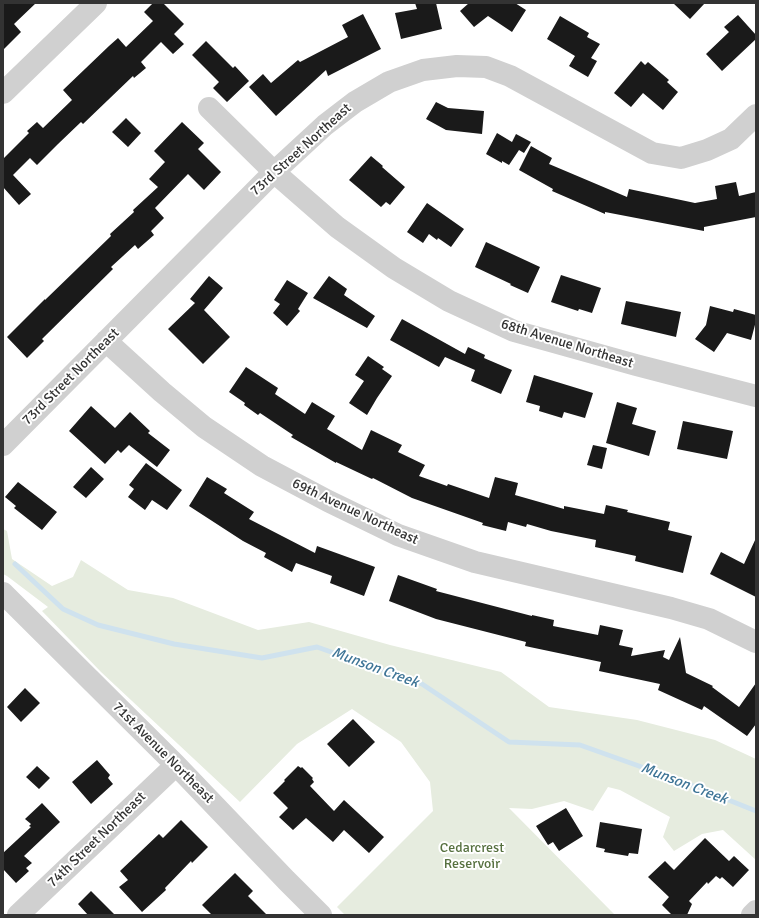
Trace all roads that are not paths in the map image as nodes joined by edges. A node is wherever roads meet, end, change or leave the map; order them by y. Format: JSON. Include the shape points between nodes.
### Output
{"nodes":[{"id":1,"x":96,"y":3,"type":"edge"},
{"id":2,"x":3,"y":93,"type":"edge"},
{"id":3,"x":208,"y":108,"type":"dead end"},
{"id":4,"x":756,"y":115,"type":"edge"},
{"id":5,"x":274,"y":172,"type":"junction"},
{"id":6,"x":106,"y":341,"type":"junction"},
{"id":7,"x":756,"y":396,"type":"edge"},
{"id":8,"x":3,"y":445,"type":"edge"},
{"id":9,"x":3,"y":593,"type":"edge"},
{"id":10,"x":756,"y":642,"type":"edge"},
{"id":11,"x":176,"y":765,"type":"junction"},
{"id":12,"x":756,"y":911,"type":"edge"},
{"id":13,"x":18,"y":915,"type":"edge"},
{"id":14,"x":321,"y":915,"type":"edge"},
{"id":15,"x":752,"y":915,"type":"edge"}],
"edges":[{"from":1,"to":2,"type":"street"},
{"from":3,"to":5,"type":"street","name":"68th Avenue Northeast"},
{"from":4,"to":5,"type":"street","name":"73rd Street Northeast","via":[[732,139],[681,158],[652,153],[510,76],[486,67],[457,66],[423,70],[389,82],[355,102],[325,125]]},
{"from":5,"to":6,"type":"street","name":"73rd Street Northeast"},
{"from":5,"to":7,"type":"street","name":"68th Avenue Northeast","via":[[344,231],[394,268],[449,301],[514,330]]},
{"from":6,"to":8,"type":"street","name":"73rd Street Northeast"},
{"from":6,"to":10,"type":"street","name":"69th Avenue Northeast","via":[[204,427],[262,466],[398,535],[475,562],[709,619]]},
{"from":9,"to":11,"type":"street","name":"71st Avenue Northeast"},
{"from":11,"to":13,"type":"street","name":"74th Street Northeast"},
{"from":11,"to":14,"type":"street","name":"71st Avenue Northeast"},
{"from":12,"to":15,"type":"street"}]}
